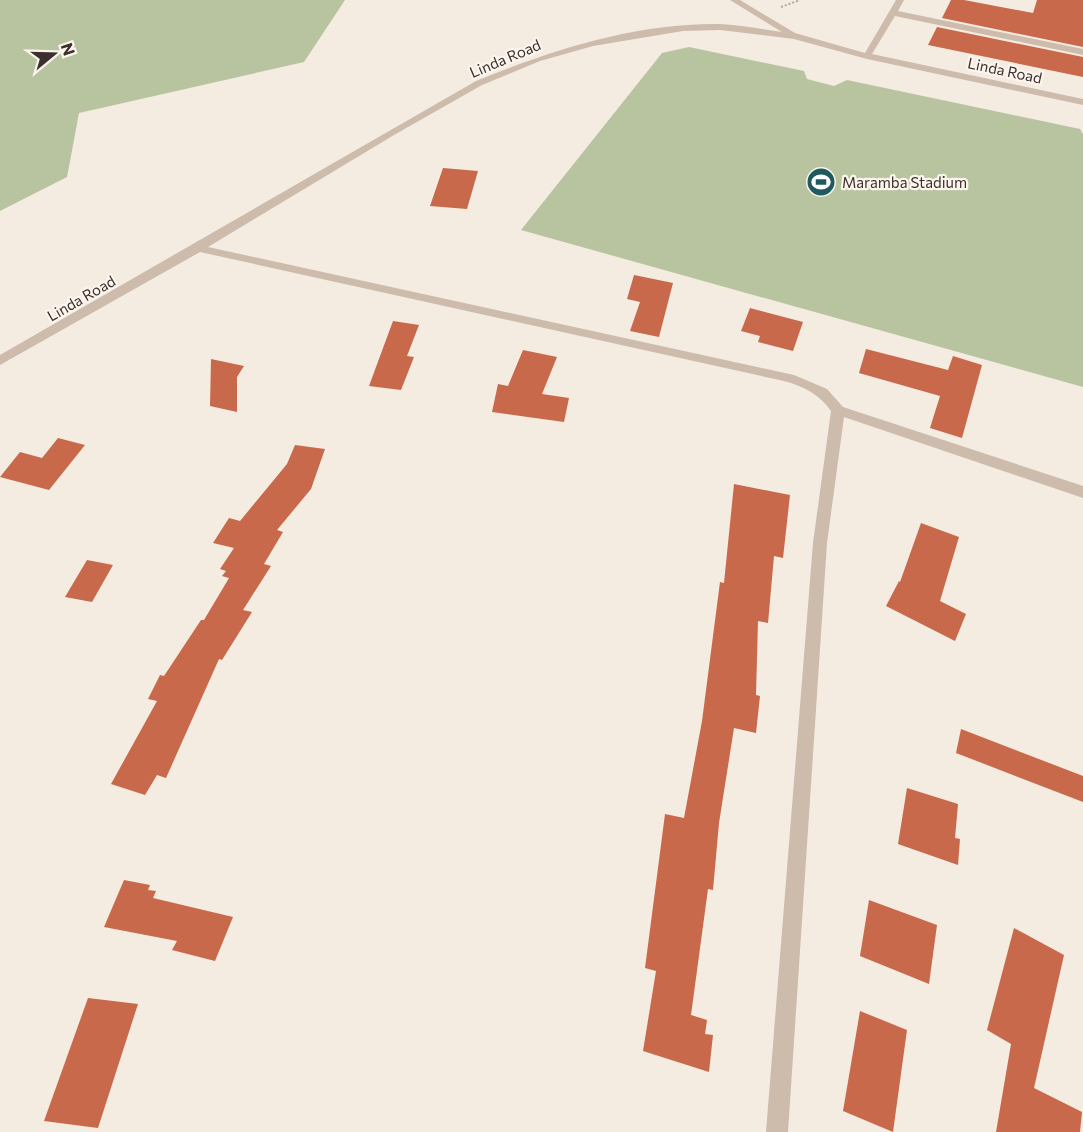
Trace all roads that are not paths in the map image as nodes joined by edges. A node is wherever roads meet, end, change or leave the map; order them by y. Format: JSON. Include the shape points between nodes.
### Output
{"nodes":[{"id":1,"x":735,"y":0,"type":"edge"},
{"id":2,"x":900,"y":0,"type":"edge"},
{"id":3,"x":893,"y":13,"type":"junction"},
{"id":4,"x":795,"y":36,"type":"junction"},
{"id":5,"x":1083,"y":51,"type":"edge"},
{"id":6,"x":867,"y":56,"type":"junction"},
{"id":7,"x":1083,"y":102,"type":"edge"},
{"id":8,"x":198,"y":248,"type":"junction"},
{"id":9,"x":0,"y":361,"type":"edge"},
{"id":10,"x":838,"y":410,"type":"junction"},
{"id":11,"x":1083,"y":492,"type":"edge"},
{"id":12,"x":777,"y":1132,"type":"edge"}],
"edges":[{"from":1,"to":4,"type":"street"},
{"from":2,"to":3,"type":"street"},
{"from":3,"to":5,"type":"street"},
{"from":3,"to":6,"type":"street"},
{"from":4,"to":6,"type":"street","name":"Linda Road"},
{"from":4,"to":8,"type":"street","name":"Linda Road","via":[[720,27],[683,28],[592,43],[537,59],[479,83],[400,127]]},
{"from":6,"to":7,"type":"street","name":"Linda Road"},
{"from":8,"to":9,"type":"street","name":"Linda Road"},
{"from":8,"to":10,"type":"street","via":[[761,371],[808,383],[828,395]]},
{"from":10,"to":11,"type":"street"},
{"from":10,"to":12,"type":"street","via":[[820,543]]}]}
